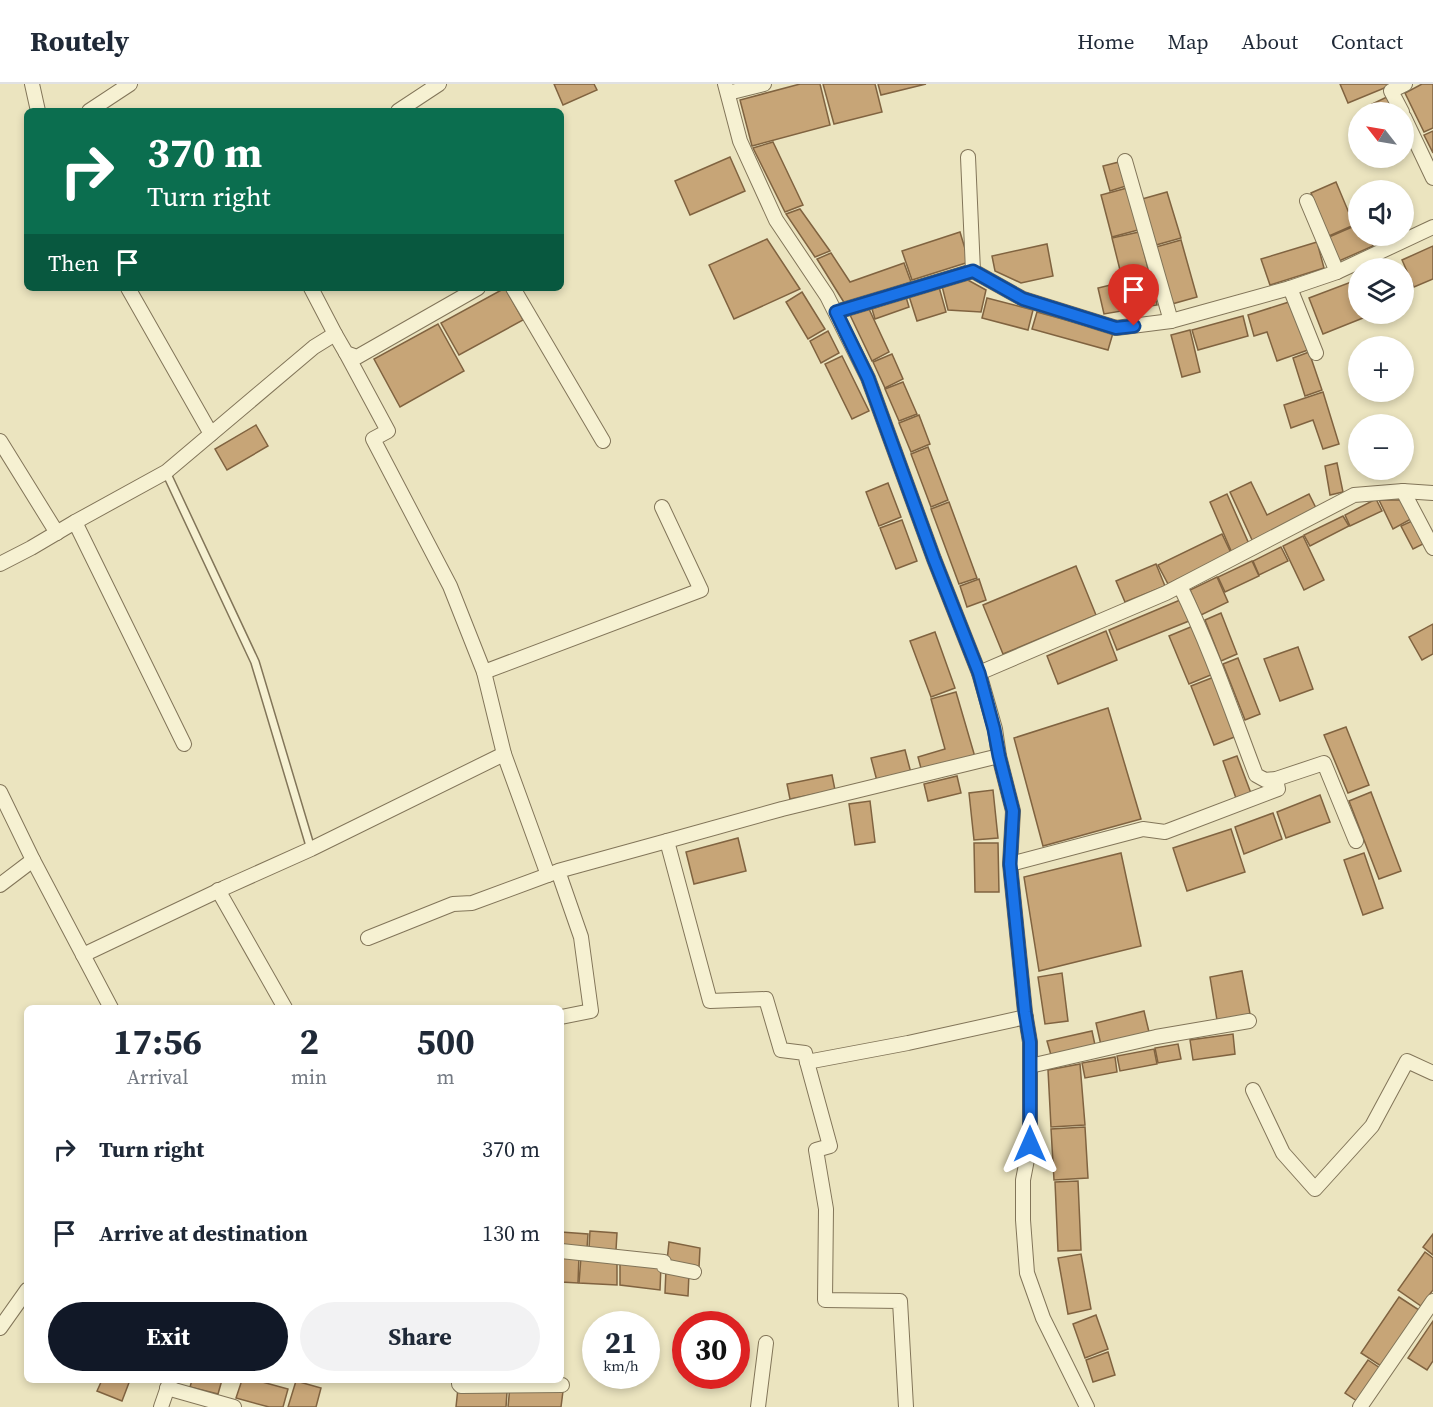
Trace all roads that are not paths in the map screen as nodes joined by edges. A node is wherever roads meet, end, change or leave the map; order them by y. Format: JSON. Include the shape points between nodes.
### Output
{"nodes":[{"id":1,"x":32,"y":84,"type":"edge"},
{"id":2,"x":130,"y":84,"type":"edge"},
{"id":3,"x":439,"y":84,"type":"edge"},
{"id":4,"x":764,"y":84,"type":"edge"},
{"id":5,"x":1405,"y":84,"type":"edge"},
{"id":6,"x":727,"y":89,"type":"edge"},
{"id":7,"x":1397,"y":102,"type":"edge"},
{"id":8,"x":37,"y":108,"type":"edge"},
{"id":9,"x":94,"y":108,"type":"edge"},
{"id":10,"x":403,"y":108,"type":"edge"},
{"id":11,"x":1414,"y":138,"type":"edge"},
{"id":12,"x":968,"y":157,"type":"dead end"},
{"id":13,"x":1125,"y":161,"type":"dead end"},
{"id":14,"x":1433,"y":178,"type":"edge"},
{"id":15,"x":1307,"y":201,"type":"dead end"},
{"id":16,"x":1433,"y":227,"type":"edge"},
{"id":17,"x":973,"y":271,"type":"junction"},
{"id":18,"x":1337,"y":272,"type":"junction"},
{"id":19,"x":1290,"y":288,"type":"junction"},
{"id":20,"x":130,"y":291,"type":"edge"},
{"id":21,"x":312,"y":291,"type":"edge"},
{"id":22,"x":473,"y":291,"type":"edge"},
{"id":23,"x":515,"y":291,"type":"edge"},
{"id":24,"x":836,"y":312,"type":"junction"},
{"id":25,"x":1171,"y":321,"type":"junction"},
{"id":26,"x":334,"y":334,"type":"junction"},
{"id":27,"x":1316,"y":353,"type":"dead end"},
{"id":28,"x":346,"y":354,"type":"junction"},
{"id":29,"x":211,"y":434,"type":"junction"},
{"id":30,"x":0,"y":441,"type":"edge"},
{"id":31,"x":603,"y":441,"type":"dead end"},
{"id":32,"x":166,"y":472,"type":"junction"},
{"id":33,"x":1403,"y":491,"type":"junction"},
{"id":34,"x":1433,"y":493,"type":"edge"},
{"id":35,"x":662,"y":507,"type":"dead end"},
{"id":36,"x":75,"y":522,"type":"junction"},
{"id":37,"x":57,"y":533,"type":"junction"},
{"id":38,"x":1433,"y":548,"type":"edge"},
{"id":39,"x":0,"y":564,"type":"edge"},
{"id":40,"x":1180,"y":586,"type":"junction"},
{"id":41,"x":484,"y":672,"type":"junction"},
{"id":42,"x":979,"y":673,"type":"junction"},
{"id":43,"x":184,"y":744,"type":"dead end"},
{"id":44,"x":504,"y":754,"type":"junction"},
{"id":45,"x":999,"y":756,"type":"junction"},
{"id":46,"x":1276,"y":779,"type":"junction"},
{"id":47,"x":0,"y":792,"type":"edge"},
{"id":48,"x":667,"y":841,"type":"junction"},
{"id":49,"x":1356,"y":841,"type":"dead end"},
{"id":50,"x":311,"y":849,"type":"junction"},
{"id":51,"x":33,"y":860,"type":"junction"},
{"id":52,"x":1010,"y":864,"type":"junction"},
{"id":53,"x":553,"y":873,"type":"junction"},
{"id":54,"x":0,"y":885,"type":"edge"},
{"id":55,"x":218,"y":890,"type":"junction"},
{"id":56,"x":368,"y":938,"type":"dead end"},
{"id":57,"x":83,"y":955,"type":"junction"},
{"id":58,"x":109,"y":1005,"type":"edge"},
{"id":59,"x":283,"y":1005,"type":"edge"},
{"id":60,"x":564,"y":1016,"type":"edge"},
{"id":61,"x":1026,"y":1017,"type":"junction"},
{"id":62,"x":1249,"y":1021,"type":"dead end"},
{"id":63,"x":807,"y":1062,"type":"junction"},
{"id":64,"x":1030,"y":1066,"type":"junction"},
{"id":65,"x":1433,"y":1072,"type":"edge"},
{"id":66,"x":1253,"y":1090,"type":"dead end"},
{"id":67,"x":564,"y":1251,"type":"edge"},
{"id":68,"x":694,"y":1272,"type":"dead end"},
{"id":69,"x":24,"y":1294,"type":"edge"},
{"id":70,"x":1433,"y":1301,"type":"edge"},
{"id":71,"x":0,"y":1328,"type":"edge"},
{"id":72,"x":766,"y":1343,"type":"dead end"},
{"id":73,"x":459,"y":1383,"type":"edge"},
{"id":74,"x":169,"y":1384,"type":"edge"},
{"id":75,"x":562,"y":1385,"type":"dead end"},
{"id":76,"x":161,"y":1407,"type":"edge"},
{"id":77,"x":234,"y":1407,"type":"edge"},
{"id":78,"x":758,"y":1407,"type":"edge"},
{"id":79,"x":906,"y":1407,"type":"edge"},
{"id":80,"x":1087,"y":1407,"type":"edge"},
{"id":81,"x":1360,"y":1407,"type":"edge"}],
"edges":[{"from":1,"to":8,"type":"street"},
{"from":2,"to":9,"type":"street"},
{"from":3,"to":10,"type":"street"},
{"from":4,"to":6,"type":"street"},
{"from":5,"to":7,"type":"street","via":[[1391,91]]},
{"from":6,"to":24,"type":"street","via":[[740,141],[776,220]]},
{"from":11,"to":14,"type":"street"},
{"from":12,"to":17,"type":"street"},
{"from":13,"to":25,"type":"street"},
{"from":15,"to":18,"type":"street"},
{"from":16,"to":18,"type":"street"},
{"from":17,"to":24,"type":"street"},
{"from":17,"to":25,"type":"street","via":[[1023,299],[1116,328]]},
{"from":18,"to":19,"type":"street"},
{"from":19,"to":25,"type":"street"},
{"from":19,"to":27,"type":"street"},
{"from":20,"to":29,"type":"street"},
{"from":21,"to":26,"type":"street"},
{"from":22,"to":28,"type":"street","via":[[357,357]]},
{"from":23,"to":31,"type":"street"},
{"from":24,"to":42,"type":"street","via":[[868,378]]},
{"from":26,"to":28,"type":"street"},
{"from":26,"to":29,"type":"street"},
{"from":28,"to":41,"type":"street","via":[[388,431],[373,439],[450,586]]},
{"from":29,"to":32,"type":"street"},
{"from":30,"to":37,"type":"street"},
{"from":32,"to":36,"type":"street"},
{"from":32,"to":50,"type":"lane","via":[[255,662]]},
{"from":33,"to":34,"type":"street"},
{"from":33,"to":38,"type":"street"},
{"from":33,"to":40,"type":"street","via":[[1354,495]]},
{"from":35,"to":41,"type":"street","via":[[701,590]]},
{"from":36,"to":37,"type":"street"},
{"from":36,"to":43,"type":"street"},
{"from":37,"to":39,"type":"street"},
{"from":40,"to":42,"type":"street"},
{"from":40,"to":46,"type":"street","via":[[1256,775],[1265,780]]},
{"from":41,"to":44,"type":"street"},
{"from":42,"to":45,"type":"street"},
{"from":44,"to":50,"type":"street"},
{"from":44,"to":53,"type":"street"},
{"from":45,"to":48,"type":"street"},
{"from":45,"to":52,"type":"street","via":[[1013,811]]},
{"from":46,"to":49,"type":"street","via":[[1324,763]]},
{"from":46,"to":52,"type":"street","via":[[1278,789],[1165,832],[1143,829]]},
{"from":47,"to":51,"type":"street"},
{"from":48,"to":53,"type":"street"},
{"from":48,"to":63,"type":"street","via":[[710,1001],[766,999],[781,1050],[805,1053]]},
{"from":50,"to":55,"type":"street"},
{"from":51,"to":54,"type":"street"},
{"from":51,"to":57,"type":"street"},
{"from":52,"to":61,"type":"street"},
{"from":53,"to":56,"type":"street","via":[[472,903],[453,904]]},
{"from":53,"to":60,"type":"street","via":[[581,937],[591,1011]]},
{"from":55,"to":57,"type":"street"},
{"from":55,"to":59,"type":"street"},
{"from":57,"to":58,"type":"street"},
{"from":61,"to":63,"type":"street"},
{"from":61,"to":64,"type":"street"},
{"from":62,"to":64,"type":"street","via":[[1156,1037]]},
{"from":63,"to":79,"type":"street","via":[[830,1146],[816,1150],[826,1209],[825,1300],[900,1301]]},
{"from":64,"to":80,"type":"street","via":[[1030,1144],[1023,1180],[1027,1274],[1043,1317]]},
{"from":65,"to":66,"type":"street","via":[[1407,1062],[1372,1126],[1315,1189],[1283,1153]]},
{"from":67,"to":68,"type":"street","via":[[664,1262],[664,1266]]},
{"from":69,"to":71,"type":"street"},
{"from":70,"to":81,"type":"street"},
{"from":72,"to":78,"type":"street"},
{"from":73,"to":75,"type":"street"},
{"from":74,"to":76,"type":"street"},
{"from":74,"to":77,"type":"street"}]}
